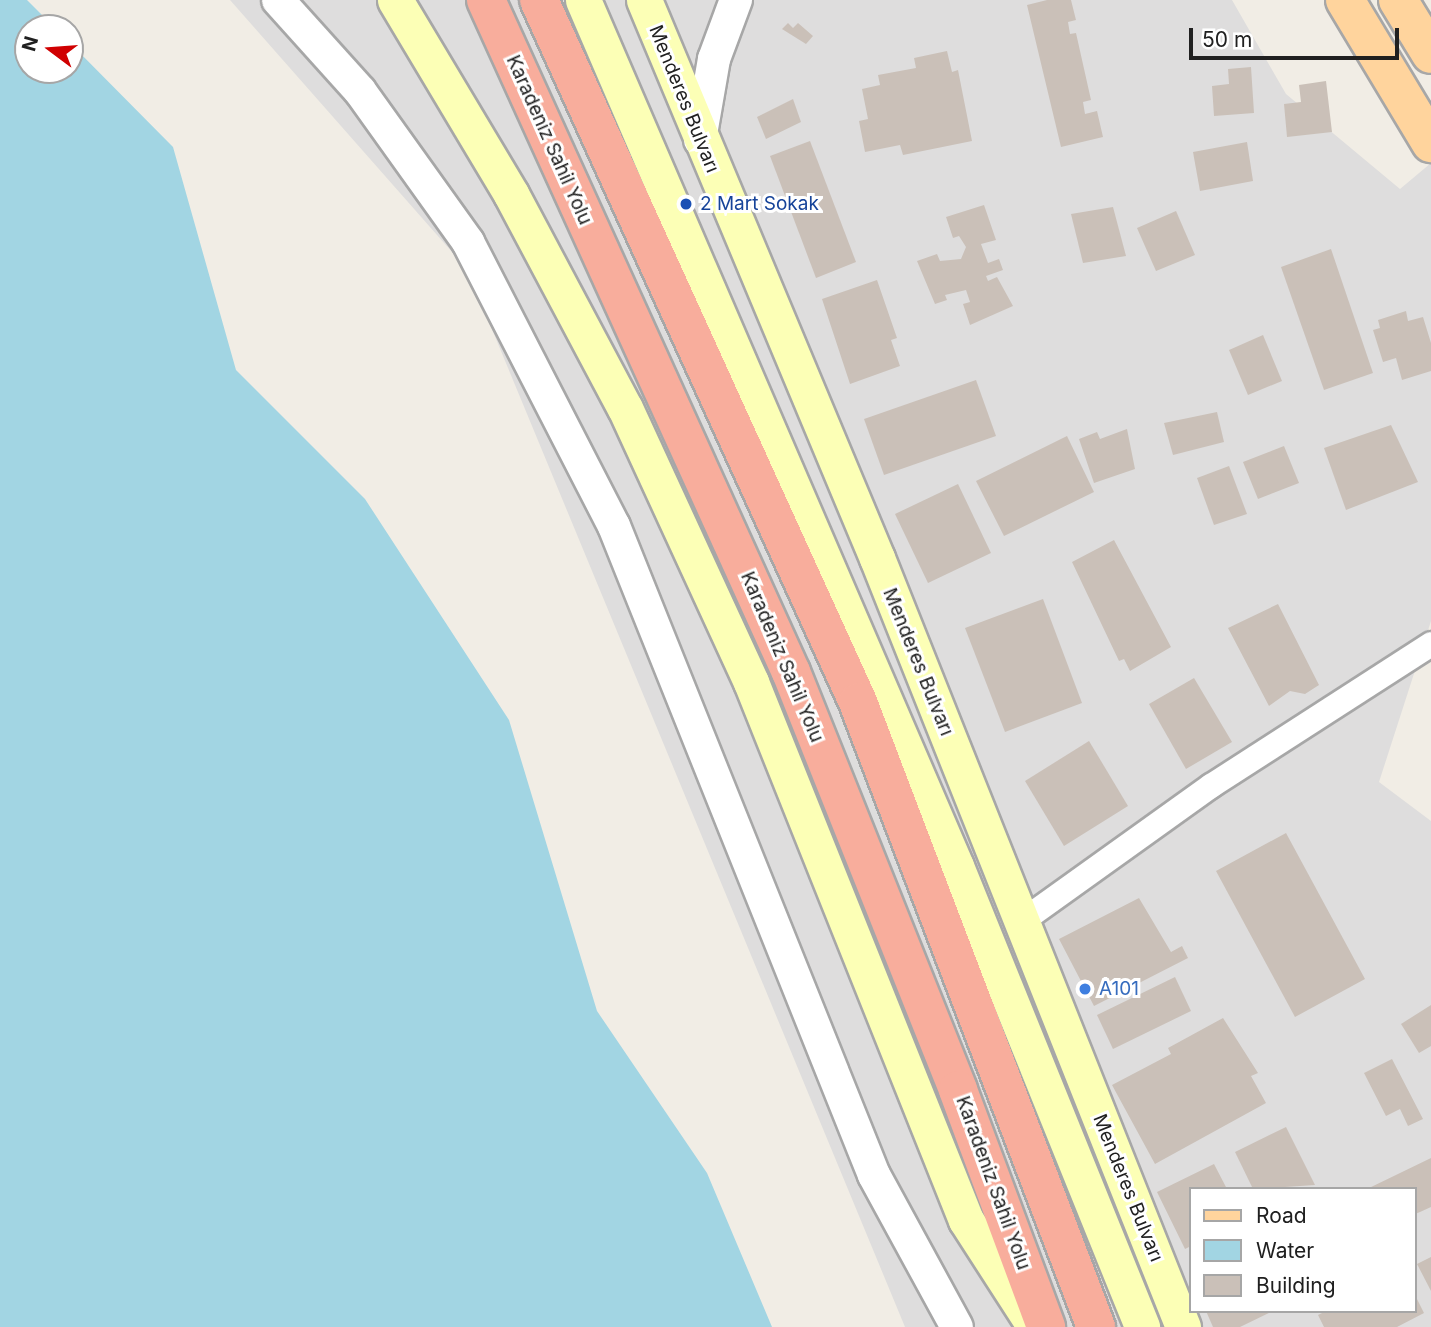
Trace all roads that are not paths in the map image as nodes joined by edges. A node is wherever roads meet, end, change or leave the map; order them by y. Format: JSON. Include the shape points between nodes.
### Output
{"nodes":[{"id":1,"x":278,"y":0,"type":"edge"},
{"id":2,"x":395,"y":0,"type":"edge"},
{"id":3,"x":540,"y":0,"type":"edge"},
{"id":4,"x":583,"y":0,"type":"edge"},
{"id":5,"x":644,"y":0,"type":"edge"},
{"id":6,"x":736,"y":0,"type":"edge"},
{"id":7,"x":1345,"y":0,"type":"edge"},
{"id":8,"x":1398,"y":0,"type":"edge"},
{"id":9,"x":488,"y":6,"type":"edge"},
{"id":10,"x":1431,"y":54,"type":"edge"},
{"id":11,"x":700,"y":141,"type":"junction"},
{"id":12,"x":1431,"y":143,"type":"edge"},
{"id":13,"x":1431,"y":644,"type":"edge"},
{"id":14,"x":1021,"y":922,"type":"junction"},
{"id":15,"x":957,"y":1327,"type":"edge"},
{"id":16,"x":1035,"y":1327,"type":"edge"},
{"id":17,"x":1046,"y":1327,"type":"edge"},
{"id":18,"x":1096,"y":1327,"type":"edge"},
{"id":19,"x":1142,"y":1327,"type":"edge"},
{"id":20,"x":1183,"y":1327,"type":"edge"}],
"edges":[{"from":1,"to":15,"type":"street","via":[[360,91],[468,242],[608,513],[874,1175]]},
{"from":2,"to":16,"type":"main road","via":[[511,194],[631,420],[751,682],[966,1220]]},
{"from":3,"to":18,"type":"highway","via":[[858,702]]},
{"from":4,"to":19,"type":"main road","via":[[956,866]]},
{"from":5,"to":11,"type":"main road","name":"Menderes Bulvarı"},
{"from":6,"to":11,"type":"street","via":[[715,59]]},
{"from":7,"to":12,"type":"main road"},
{"from":8,"to":10,"type":"main road"},
{"from":9,"to":17,"type":"highway","name":"Karadeniz Sahil Yolu","via":[[791,671],[958,1090]]},
{"from":11,"to":14,"type":"main road","name":"Menderes Bulvarı","via":[[877,558]]},
{"from":13,"to":14,"type":"street","via":[[1211,786]]},
{"from":14,"to":20,"type":"main road","name":"Menderes Bulvarı"}]}
